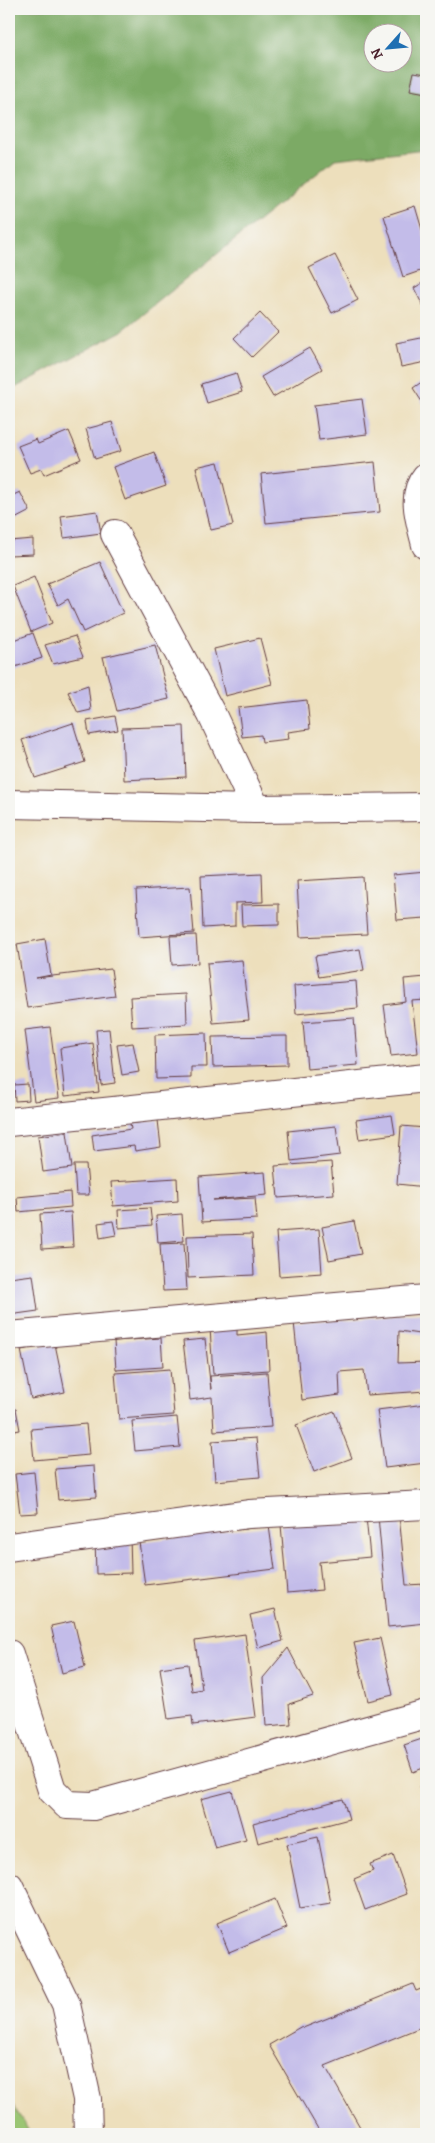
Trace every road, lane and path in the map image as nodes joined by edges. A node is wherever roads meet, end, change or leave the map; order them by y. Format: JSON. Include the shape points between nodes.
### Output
{"nodes":[{"id":1,"x":426,"y":477,"type":"edge"},
{"id":2,"x":115,"y":534,"type":"dead end"},
{"id":3,"x":426,"y":545,"type":"edge"},
{"id":4,"x":9,"y":804,"type":"edge"},
{"id":5,"x":426,"y":807,"type":"edge"},
{"id":6,"x":256,"y":809,"type":"junction"},
{"id":7,"x":426,"y":1078,"type":"edge"},
{"id":8,"x":9,"y":1122,"type":"edge"},
{"id":9,"x":426,"y":1298,"type":"edge"},
{"id":10,"x":9,"y":1336,"type":"edge"},
{"id":11,"x":426,"y":1505,"type":"edge"},
{"id":12,"x":9,"y":1547,"type":"edge"},
{"id":13,"x":9,"y":1654,"type":"edge"},
{"id":14,"x":426,"y":1714,"type":"edge"},
{"id":15,"x":9,"y":1886,"type":"edge"},
{"id":16,"x":88,"y":2134,"type":"edge"}],
"edges":[{"from":1,"to":3,"type":"street","via":[[419,485],[418,510]]},
{"from":2,"to":6,"type":"street","via":[[212,715]]},
{"from":4,"to":6,"type":"street"},
{"from":5,"to":6,"type":"street"},
{"from":7,"to":8,"type":"street"},
{"from":9,"to":10,"type":"street"},
{"from":11,"to":12,"type":"street","via":[[249,1514]]},
{"from":13,"to":14,"type":"street","via":[[52,1790],[67,1805],[93,1806]]},
{"from":15,"to":16,"type":"street","via":[[66,2004],[87,2099]]}]}
